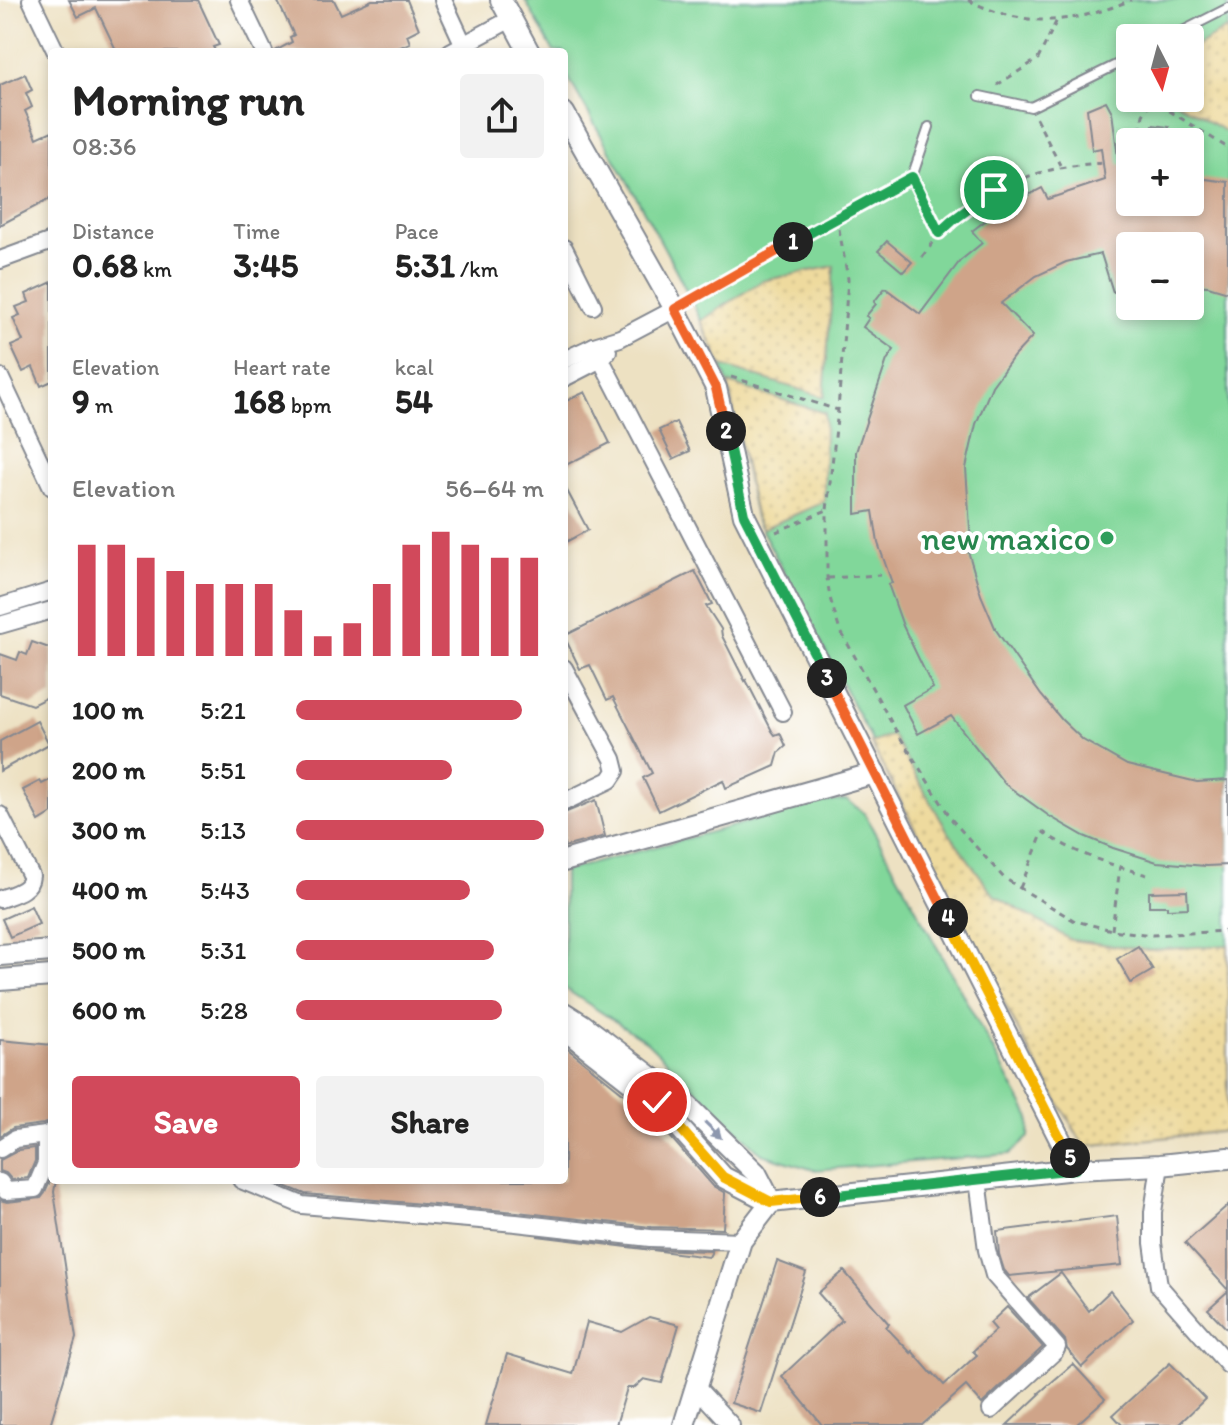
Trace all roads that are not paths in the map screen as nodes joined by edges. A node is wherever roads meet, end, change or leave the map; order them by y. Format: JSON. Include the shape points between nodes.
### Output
{"nodes":[{"id":1,"x":31,"y":0,"type":"edge"},
{"id":2,"x":239,"y":0,"type":"edge"},
{"id":3,"x":443,"y":0,"type":"edge"},
{"id":4,"x":501,"y":0,"type":"edge"},
{"id":5,"x":1228,"y":8,"type":"edge"},
{"id":6,"x":511,"y":19,"type":"junction"},
{"id":7,"x":1197,"y":24,"type":"edge"},
{"id":8,"x":54,"y":48,"type":"edge"},
{"id":9,"x":262,"y":48,"type":"edge"},
{"id":10,"x":459,"y":48,"type":"edge"},
{"id":11,"x":463,"y":48,"type":"edge"},
{"id":12,"x":524,"y":48,"type":"edge"},
{"id":13,"x":1116,"y":65,"type":"edge"},
{"id":14,"x":980,"y":96,"type":"road end"},
{"id":15,"x":568,"y":120,"type":"edge"},
{"id":16,"x":929,"y":127,"type":"dead end"},
{"id":17,"x":48,"y":242,"type":"edge"},
{"id":18,"x":568,"y":256,"type":"edge"},
{"id":19,"x":0,"y":260,"type":"edge"},
{"id":20,"x":593,"y":306,"type":"dead end"},
{"id":21,"x":675,"y":309,"type":"junction"},
{"id":22,"x":597,"y":352,"type":"junction"},
{"id":23,"x":568,"y":359,"type":"edge"},
{"id":24,"x":568,"y":375,"type":"edge"},
{"id":25,"x":0,"y":377,"type":"edge"},
{"id":26,"x":48,"y":479,"type":"edge"},
{"id":27,"x":48,"y":592,"type":"edge"},
{"id":28,"x":0,"y":607,"type":"edge"},
{"id":29,"x":48,"y":611,"type":"edge"},
{"id":30,"x":0,"y":625,"type":"edge"},
{"id":31,"x":568,"y":675,"type":"edge"},
{"id":32,"x":783,"y":712,"type":"dead end"},
{"id":33,"x":875,"y":773,"type":"junction"},
{"id":34,"x":568,"y":800,"type":"edge"},
{"id":35,"x":0,"y":815,"type":"edge"},
{"id":36,"x":568,"y":860,"type":"edge"},
{"id":37,"x":0,"y":899,"type":"edge"},
{"id":38,"x":48,"y":951,"type":"edge"},
{"id":39,"x":0,"y":955,"type":"edge"},
{"id":40,"x":48,"y":976,"type":"edge"},
{"id":41,"x":0,"y":980,"type":"edge"},
{"id":42,"x":568,"y":1016,"type":"edge"},
{"id":43,"x":568,"y":1032,"type":"edge"},
{"id":44,"x":48,"y":1134,"type":"edge"},
{"id":45,"x":48,"y":1144,"type":"edge"},
{"id":46,"x":0,"y":1149,"type":"edge"},
{"id":47,"x":1228,"y":1158,"type":"edge"},
{"id":48,"x":1160,"y":1165,"type":"junction"},
{"id":49,"x":1075,"y":1169,"type":"junction"},
{"id":50,"x":978,"y":1180,"type":"junction"},
{"id":51,"x":0,"y":1182,"type":"edge"},
{"id":52,"x":251,"y":1184,"type":"edge"},
{"id":53,"x":771,"y":1202,"type":"junction"},
{"id":54,"x":741,"y":1241,"type":"junction"},
{"id":55,"x":1228,"y":1365,"type":"edge"},
{"id":56,"x":696,"y":1387,"type":"junction"},
{"id":57,"x":991,"y":1410,"type":"dead end"},
{"id":58,"x":684,"y":1425,"type":"edge"},
{"id":59,"x":731,"y":1425,"type":"edge"}],
"edges":[{"from":1,"to":8,"type":"street"},
{"from":2,"to":9,"type":"street"},
{"from":3,"to":10,"type":"street"},
{"from":4,"to":6,"type":"street"},
{"from":5,"to":7,"type":"lane"},
{"from":6,"to":11,"type":"street"},
{"from":6,"to":12,"type":"street"},
{"from":13,"to":14,"type":"lane","via":[[1031,107]]},
{"from":15,"to":21,"type":"street"},
{"from":16,"to":21,"type":"lane","via":[[912,177]]},
{"from":17,"to":19,"type":"street"},
{"from":18,"to":20,"type":"street"},
{"from":21,"to":22,"type":"street"},
{"from":21,"to":33,"type":"street","via":[[716,388],[744,515]]},
{"from":22,"to":23,"type":"street"},
{"from":22,"to":24,"type":"street"},
{"from":22,"to":32,"type":"street"},
{"from":25,"to":26,"type":"street"},
{"from":27,"to":28,"type":"street"},
{"from":29,"to":30,"type":"street"},
{"from":31,"to":34,"type":"street","via":[[616,771],[610,780]]},
{"from":33,"to":36,"type":"street"},
{"from":33,"to":49,"type":"street"},
{"from":35,"to":37,"type":"street","via":[[31,881]]},
{"from":38,"to":39,"type":"street"},
{"from":40,"to":41,"type":"street"},
{"from":42,"to":53,"type":"street","one_way":true,"via":[[684,1102],[756,1173]]},
{"from":43,"to":53,"type":"street","via":[[657,1102],[723,1177]]},
{"from":44,"to":46,"type":"street","via":[[15,1139]]},
{"from":45,"to":51,"type":"street","via":[[35,1189],[6,1191]]},
{"from":47,"to":48,"type":"street"},
{"from":48,"to":49,"type":"street"},
{"from":48,"to":55,"type":"street","via":[[1153,1212],[1159,1286]]},
{"from":49,"to":50,"type":"street"},
{"from":50,"to":53,"type":"street"},
{"from":50,"to":57,"type":"street","via":[[994,1275],[1057,1347]]},
{"from":52,"to":54,"type":"street","via":[[302,1205],[650,1238]]},
{"from":53,"to":54,"type":"street"},
{"from":54,"to":56,"type":"street"},
{"from":56,"to":58,"type":"street"},
{"from":56,"to":59,"type":"street"}]}
